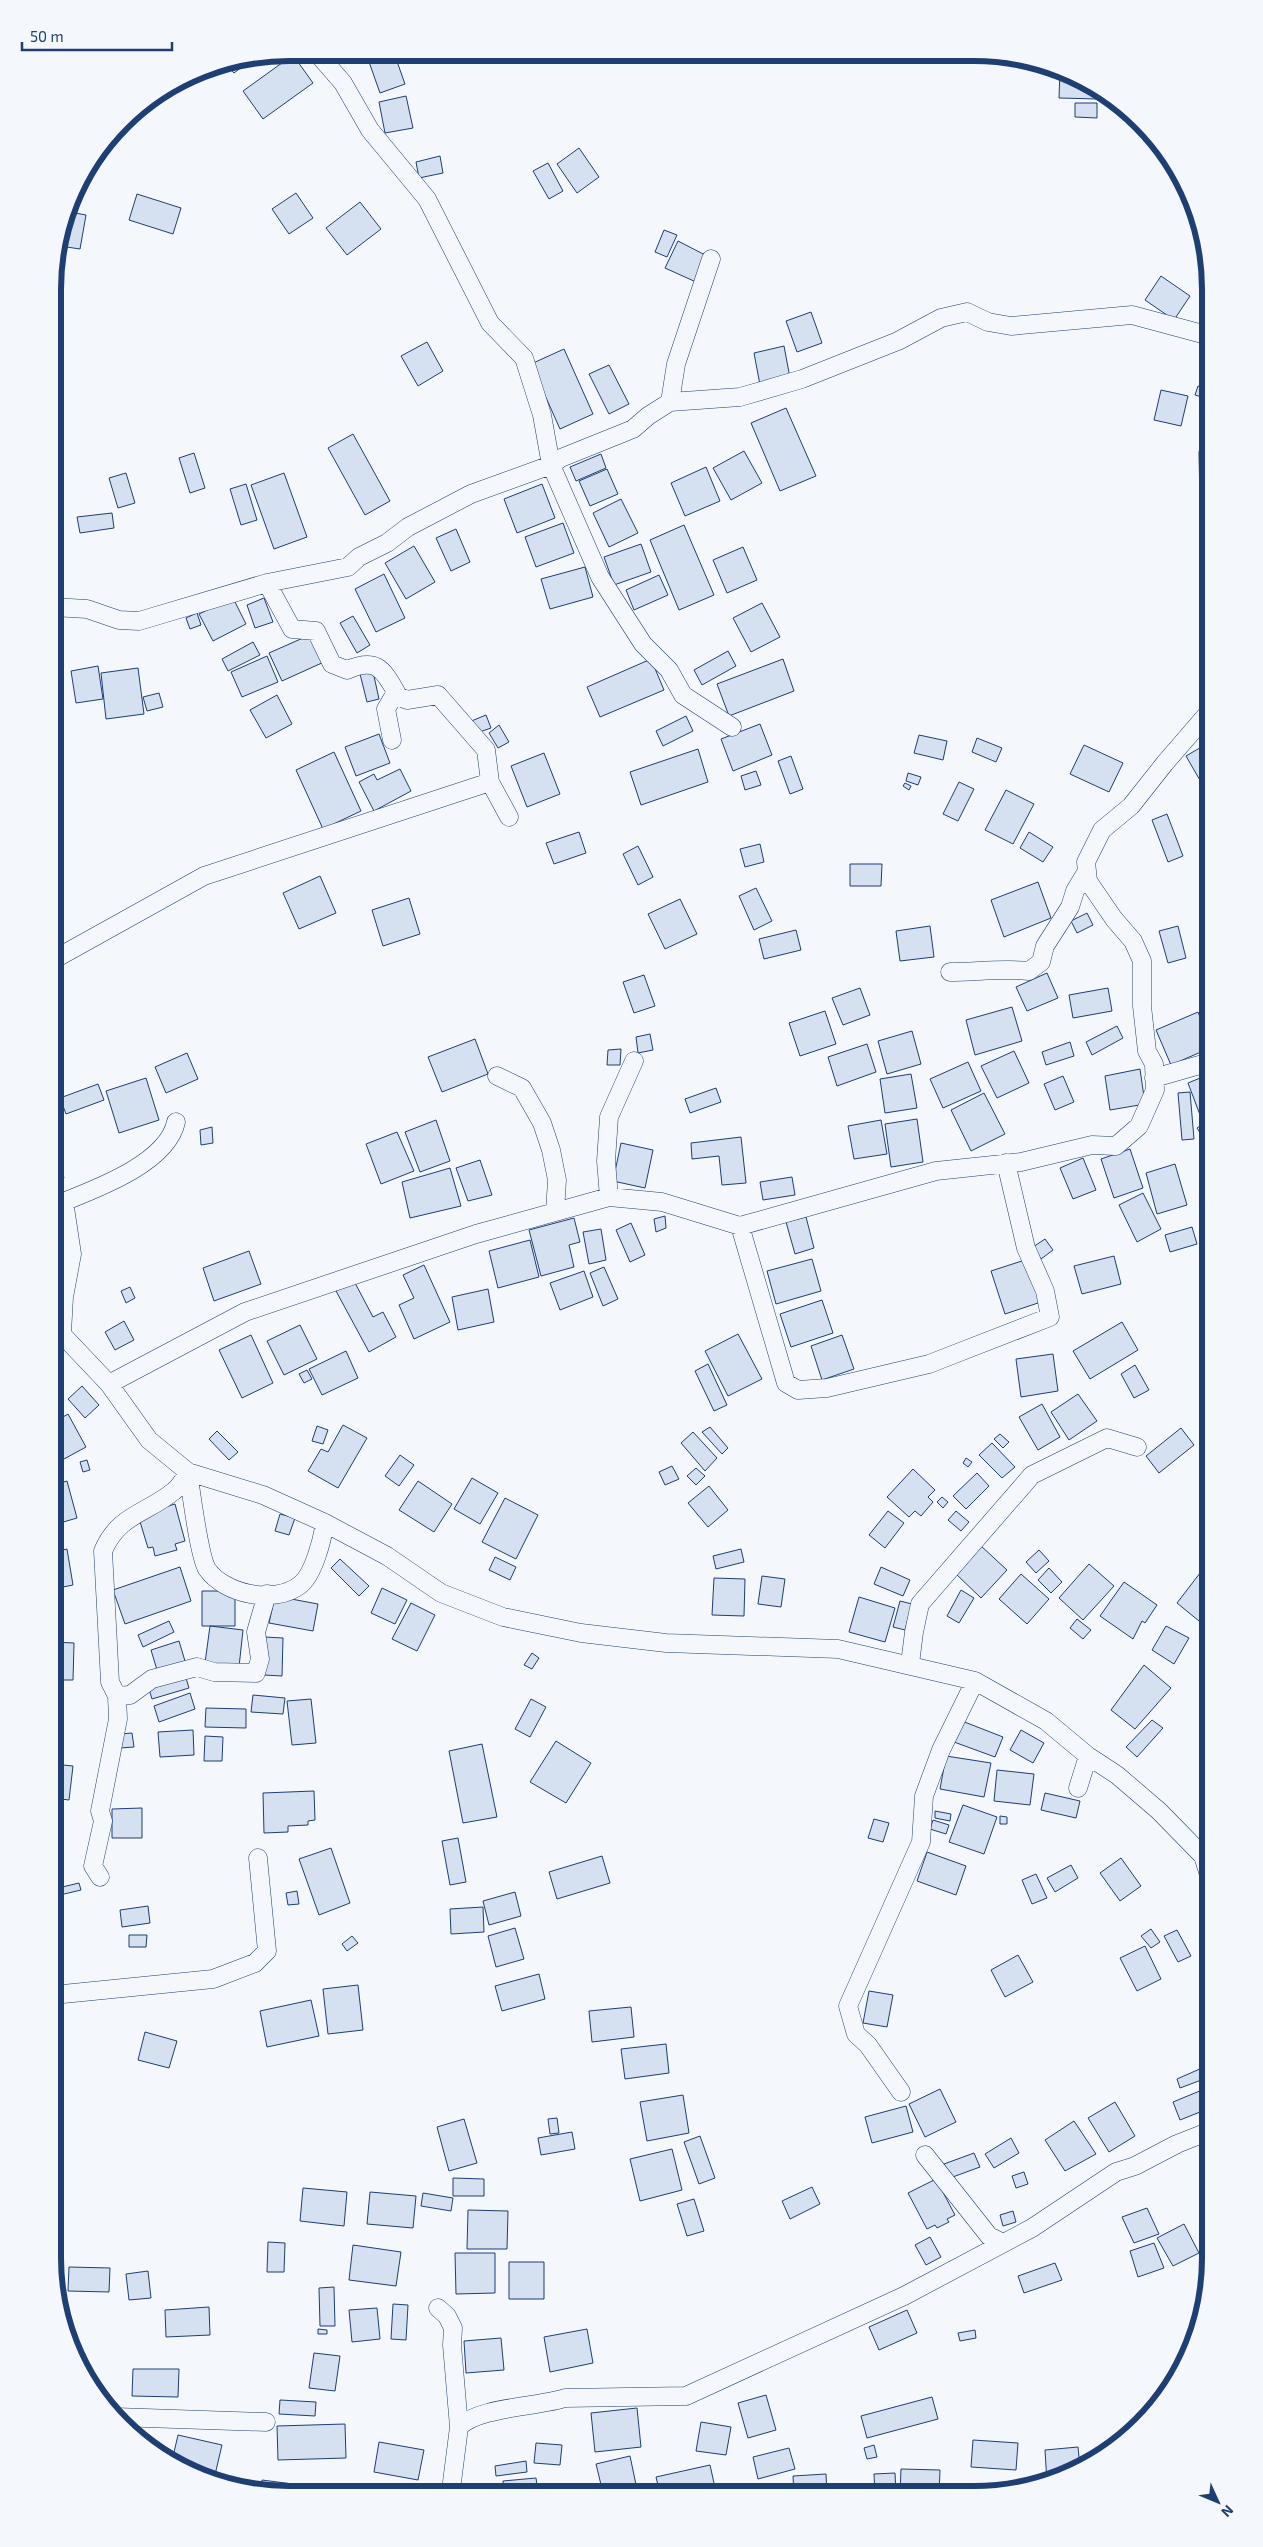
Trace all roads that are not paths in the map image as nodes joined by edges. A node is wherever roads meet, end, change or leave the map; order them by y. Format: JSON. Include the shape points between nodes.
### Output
{"nodes":[{"id":1,"x":324,"y":61,"type":"edge"},
{"id":2,"x":712,"y":259,"type":"dead end"},
{"id":3,"x":1202,"y":334,"type":"edge"},
{"id":4,"x":670,"y":402,"type":"junction"},
{"id":5,"x":551,"y":465,"type":"junction"},
{"id":6,"x":267,"y":583,"type":"junction"},
{"id":7,"x":61,"y":607,"type":"edge"},
{"id":8,"x":396,"y":695,"type":"junction"},
{"id":9,"x":1202,"y":720,"type":"edge"},
{"id":10,"x":732,"y":727,"type":"dead end"},
{"id":11,"x":392,"y":740,"type":"dead end"},
{"id":12,"x":490,"y":782,"type":"junction"},
{"id":13,"x":510,"y":816,"type":"dead end"},
{"id":14,"x":1087,"y":871,"type":"junction"},
{"id":15,"x":61,"y":956,"type":"edge"},
{"id":16,"x":950,"y":972,"type":"dead end"},
{"id":17,"x":634,"y":1061,"type":"dead end"},
{"id":18,"x":1202,"y":1064,"type":"edge"},
{"id":19,"x":497,"y":1076,"type":"dead end"},
{"id":20,"x":1154,"y":1078,"type":"junction"},
{"id":21,"x":176,"y":1122,"type":"dead end"},
{"id":22,"x":1006,"y":1164,"type":"junction"},
{"id":23,"x":609,"y":1197,"type":"junction"},
{"id":24,"x":61,"y":1203,"type":"edge"},
{"id":25,"x":555,"y":1212,"type":"junction"},
{"id":26,"x":61,"y":1215,"type":"edge"},
{"id":27,"x":740,"y":1226,"type":"junction"},
{"id":28,"x":61,"y":1311,"type":"edge"},
{"id":29,"x":61,"y":1333,"type":"edge"},
{"id":30,"x":109,"y":1384,"type":"junction"},
{"id":31,"x":1137,"y":1447,"type":"dead end"},
{"id":32,"x":188,"y":1472,"type":"junction"},
{"id":33,"x":325,"y":1523,"type":"junction"},
{"id":34,"x":267,"y":1594,"type":"junction"},
{"id":35,"x":910,"y":1664,"type":"junction"},
{"id":36,"x":976,"y":1681,"type":"junction"},
{"id":37,"x":117,"y":1696,"type":"junction"},
{"id":38,"x":1088,"y":1756,"type":"junction"},
{"id":39,"x":1078,"y":1788,"type":"dead end"},
{"id":40,"x":1202,"y":1848,"type":"edge"},
{"id":41,"x":258,"y":1858,"type":"dead end"},
{"id":42,"x":100,"y":1877,"type":"dead end"},
{"id":43,"x":61,"y":1994,"type":"edge"},
{"id":44,"x":901,"y":2092,"type":"dead end"},
{"id":45,"x":1202,"y":2134,"type":"edge"},
{"id":46,"x":925,"y":2155,"type":"dead end"},
{"id":47,"x":1001,"y":2242,"type":"junction"},
{"id":48,"x":438,"y":2308,"type":"dead end"},
{"id":49,"x":126,"y":2417,"type":"edge"},
{"id":50,"x":266,"y":2422,"type":"dead end"},
{"id":51,"x":459,"y":2427,"type":"junction"},
{"id":52,"x":453,"y":2486,"type":"edge"}],
"edges":[{"from":1,"to":5,"type":"street","via":[[342,83],[370,130],[428,199],[490,323],[524,358],[542,414]]},
{"from":2,"to":4,"type":"street","via":[[676,364]]},
{"from":3,"to":4,"type":"street","via":[[1132,315],[1011,326],[988,322],[967,312],[941,318],[898,341],[802,379],[740,397]]},
{"from":4,"to":5,"type":"street","via":[[633,429]]},
{"from":5,"to":6,"type":"street","via":[[471,494],[408,527],[348,567]]},
{"from":5,"to":10,"type":"street","via":[[600,577],[643,644],[669,670],[683,695]]},
{"from":6,"to":7,"type":"street","via":[[139,621],[119,620],[87,609]]},
{"from":6,"to":8,"type":"street","via":[[292,629],[316,631],[332,664],[347,670],[363,663],[372,664],[388,677]]},
{"from":8,"to":11,"type":"street","via":[[386,709]]},
{"from":8,"to":12,"type":"street","via":[[407,700],[438,695],[486,750]]},
{"from":9,"to":14,"type":"street","via":[[1131,806],[1102,830],[1086,862]]},
{"from":12,"to":13,"type":"street"},
{"from":12,"to":15,"type":"street","via":[[204,876]]},
{"from":14,"to":16,"type":"street","via":[[1070,907],[1045,946],[1041,962],[1029,971]]},
{"from":14,"to":20,"type":"street","via":[[1088,881],[1133,941],[1142,961],[1142,1006]]},
{"from":17,"to":23,"type":"street","via":[[609,1116],[606,1161]]},
{"from":18,"to":20,"type":"street"},
{"from":19,"to":25,"type":"street","via":[[522,1088],[542,1122],[557,1180]]},
{"from":20,"to":22,"type":"street","via":[[1155,1090],[1138,1126],[1116,1146],[1092,1145]]},
{"from":21,"to":24,"type":"street","via":[[174,1135],[153,1156],[113,1181]]},
{"from":22,"to":27,"type":"street","via":[[936,1171]]},
{"from":22,"to":27,"type":"street","via":[[1026,1248],[1046,1291],[1050,1317],[929,1364],[827,1388],[798,1390],[786,1383]]},
{"from":23,"to":25,"type":"street"},
{"from":23,"to":27,"type":"street","via":[[662,1202]]},
{"from":25,"to":30,"type":"street","via":[[476,1234],[245,1312]]},
{"from":26,"to":28,"type":"street","via":[[72,1254]]},
{"from":29,"to":30,"type":"street"},
{"from":30,"to":32,"type":"street","via":[[149,1440]]},
{"from":31,"to":35,"type":"street","via":[[1107,1438],[1032,1475],[920,1604]]},
{"from":32,"to":33,"type":"street","via":[[263,1495]]},
{"from":32,"to":34,"type":"street","via":[[206,1567],[218,1582],[252,1595]]},
{"from":32,"to":37,"type":"street","via":[[176,1490],[122,1522],[109,1537],[103,1551],[110,1682]]},
{"from":33,"to":34,"type":"street","via":[[319,1552],[300,1585],[282,1594]]},
{"from":33,"to":35,"type":"street","via":[[387,1556],[442,1594],[503,1617],[581,1633],[666,1643],[838,1649]]},
{"from":34,"to":37,"type":"street","via":[[256,1632],[260,1659],[256,1673],[214,1672],[197,1667],[152,1679],[130,1695]]},
{"from":35,"to":36,"type":"street"},
{"from":36,"to":38,"type":"street","via":[[1046,1721]]},
{"from":36,"to":44,"type":"street","via":[[941,1750],[924,1796],[921,1842],[848,2006],[856,2034],[868,2045]]},
{"from":37,"to":42,"type":"street","via":[[118,1719],[93,1866]]},
{"from":38,"to":39,"type":"street"},
{"from":38,"to":40,"type":"street","via":[[1124,1781]]},
{"from":41,"to":43,"type":"street","via":[[267,1951],[255,1963],[213,1979]]},
{"from":45,"to":47,"type":"street","via":[[1116,2172],[1032,2228]]},
{"from":46,"to":47,"type":"street","via":[[989,2236]]},
{"from":47,"to":51,"type":"street","via":[[904,2296],[686,2396],[565,2398],[548,2404],[494,2412],[464,2422]]},
{"from":48,"to":51,"type":"street","via":[[453,2328]]},
{"from":49,"to":50,"type":"street"},
{"from":51,"to":52,"type":"street"}]}
